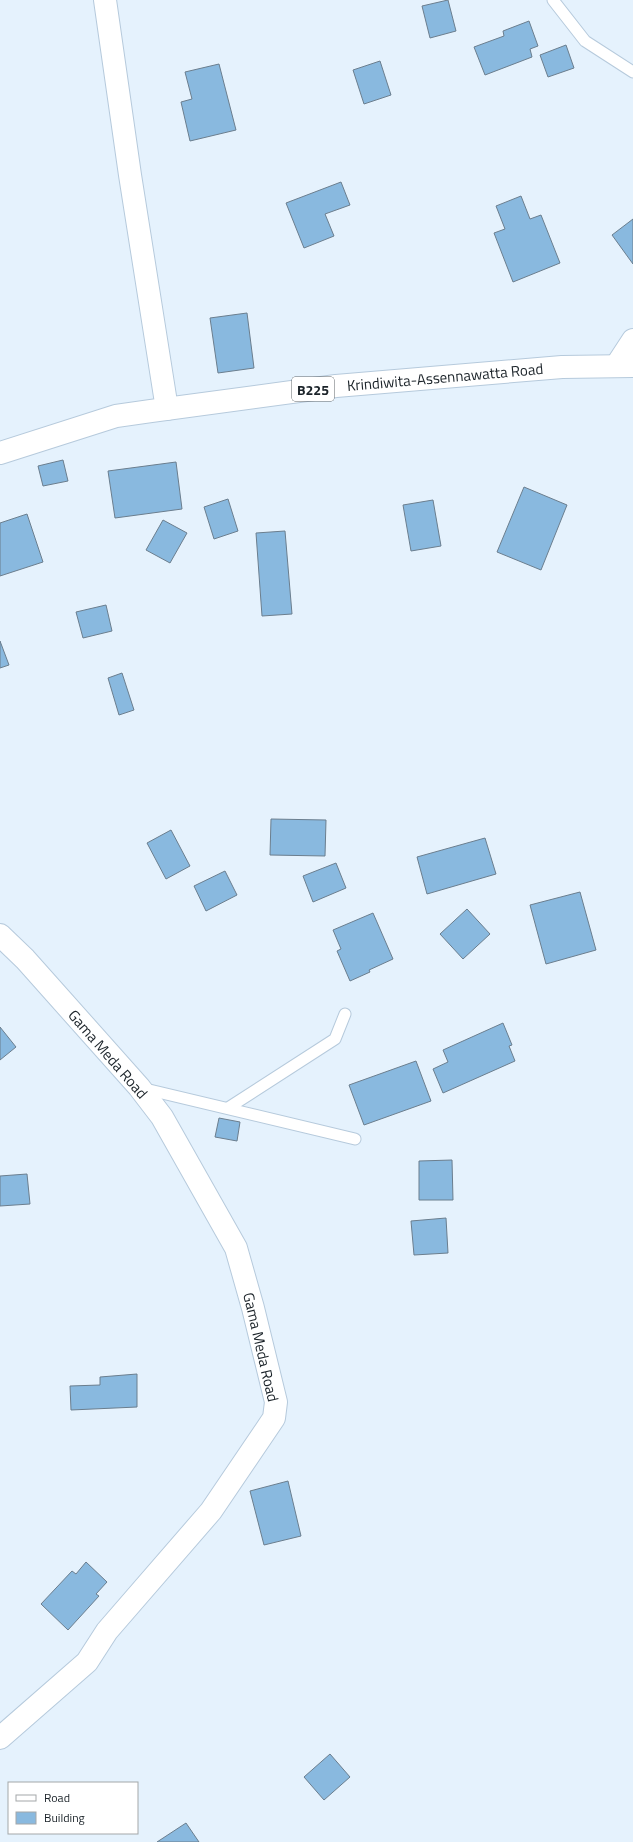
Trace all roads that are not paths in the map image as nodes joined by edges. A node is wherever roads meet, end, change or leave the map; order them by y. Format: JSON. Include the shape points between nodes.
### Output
{"nodes":[{"id":1,"x":105,"y":0,"type":"edge"},
{"id":2,"x":553,"y":0,"type":"edge"},
{"id":3,"x":633,"y":72,"type":"edge"},
{"id":4,"x":633,"y":340,"type":"edge"},
{"id":5,"x":625,"y":366,"type":"edge"},
{"id":6,"x":167,"y":409,"type":"junction"},
{"id":7,"x":0,"y":453,"type":"edge"},
{"id":8,"x":0,"y":935,"type":"edge"},
{"id":9,"x":345,"y":1014,"type":"dead end"},
{"id":10,"x":139,"y":1087,"type":"junction"},
{"id":11,"x":228,"y":1108,"type":"junction"},
{"id":12,"x":355,"y":1139,"type":"dead end"},
{"id":13,"x":0,"y":1738,"type":"edge"}],
"edges":[{"from":1,"to":6,"type":"street","via":[[128,167]]},
{"from":2,"to":3,"type":"lane","via":[[585,41]]},
{"from":4,"to":5,"type":"street"},
{"from":5,"to":6,"type":"street","name":"Krindiwita-Assennawatta Road","number":"B225","via":[[562,367],[336,386]]},
{"from":6,"to":7,"type":"street","name":"Krindiwita-Assennawatta Road","number":"B225","via":[[116,416]]},
{"from":8,"to":10,"type":"street","name":"Gama Meda Road"},
{"from":9,"to":11,"type":"lane","via":[[335,1039]]},
{"from":10,"to":11,"type":"lane"},
{"from":10,"to":13,"type":"street","name":"Gama Meda Road","via":[[162,1117],[236,1248],[276,1402],[274,1418],[211,1511],[107,1631],[87,1662]]},
{"from":11,"to":12,"type":"lane"}]}
